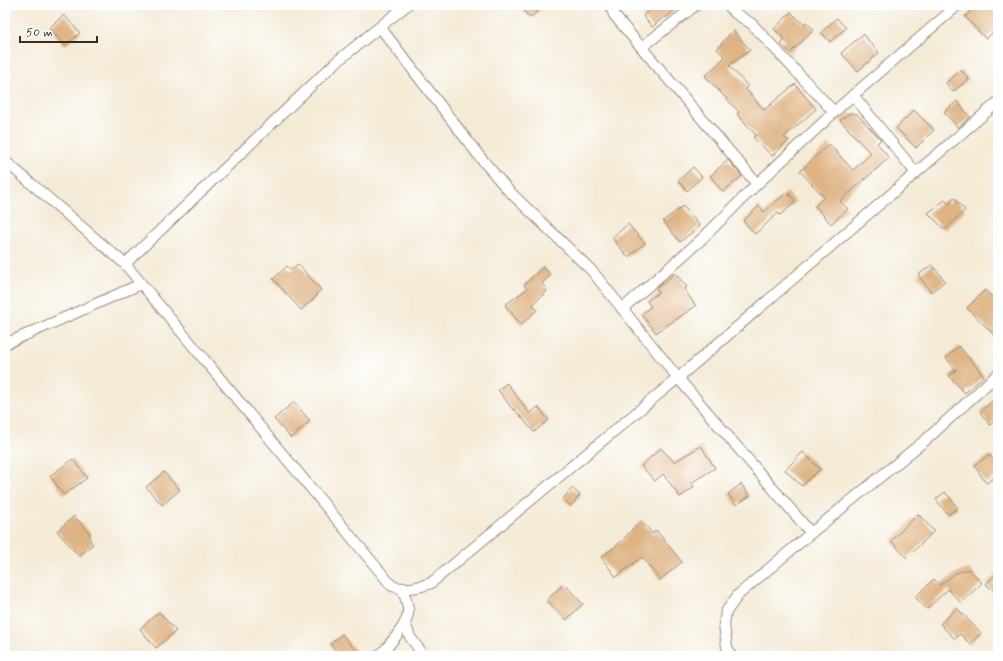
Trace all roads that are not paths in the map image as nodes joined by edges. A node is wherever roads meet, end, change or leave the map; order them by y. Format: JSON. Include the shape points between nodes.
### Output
{"nodes":[{"id":1,"x":407,"y":5,"type":"edge"},
{"id":2,"x":610,"y":5,"type":"edge"},
{"id":3,"x":696,"y":5,"type":"edge"},
{"id":4,"x":728,"y":5,"type":"edge"},
{"id":5,"x":942,"y":5,"type":"edge"},
{"id":6,"x":955,"y":8,"type":"edge"},
{"id":7,"x":380,"y":27,"type":"junction"},
{"id":8,"x":642,"y":47,"type":"junction"},
{"id":9,"x":853,"y":95,"type":"junction"},
{"id":10,"x":998,"y":102,"type":"edge"},
{"id":11,"x":834,"y":112,"type":"junction"},
{"id":12,"x":5,"y":161,"type":"edge"},
{"id":13,"x":916,"y":173,"type":"junction"},
{"id":14,"x":758,"y":184,"type":"junction"},
{"id":15,"x":125,"y":264,"type":"junction"},
{"id":16,"x":141,"y":284,"type":"junction"},
{"id":17,"x":622,"y":308,"type":"junction"},
{"id":18,"x":5,"y":344,"type":"edge"},
{"id":19,"x":998,"y":374,"type":"edge"},
{"id":20,"x":678,"y":378,"type":"junction"},
{"id":21,"x":811,"y":533,"type":"junction"},
{"id":22,"x":402,"y":589,"type":"junction"},
{"id":23,"x":405,"y":622,"type":"junction"},
{"id":24,"x":379,"y":656,"type":"edge"},
{"id":25,"x":424,"y":656,"type":"edge"},
{"id":26,"x":731,"y":656,"type":"edge"}],
"edges":[{"from":1,"to":7,"type":"street"},
{"from":2,"to":8,"type":"street","via":[[614,15]]},
{"from":3,"to":8,"type":"street"},
{"from":4,"to":11,"type":"street","via":[[752,24]]},
{"from":5,"to":6,"type":"street"},
{"from":6,"to":9,"type":"street"},
{"from":7,"to":15,"type":"street","via":[[335,63]]},
{"from":7,"to":17,"type":"street","via":[[498,179],[578,257]]},
{"from":8,"to":14,"type":"street"},
{"from":9,"to":11,"type":"street"},
{"from":9,"to":13,"type":"street"},
{"from":10,"to":13,"type":"street"},
{"from":11,"to":14,"type":"street"},
{"from":12,"to":15,"type":"street"},
{"from":13,"to":20,"type":"street"},
{"from":14,"to":17,"type":"street","via":[[703,238]]},
{"from":15,"to":16,"type":"street"},
{"from":16,"to":18,"type":"street"},
{"from":16,"to":22,"type":"street","via":[[392,586]]},
{"from":17,"to":20,"type":"street"},
{"from":19,"to":21,"type":"street","via":[[928,438]]},
{"from":20,"to":21,"type":"street"},
{"from":20,"to":22,"type":"street","via":[[431,583],[415,589]]},
{"from":21,"to":26,"type":"street","via":[[731,603],[724,624]]},
{"from":22,"to":23,"type":"street","via":[[408,610]]},
{"from":23,"to":24,"type":"street"},
{"from":23,"to":25,"type":"street","via":[[410,637]]}]}
